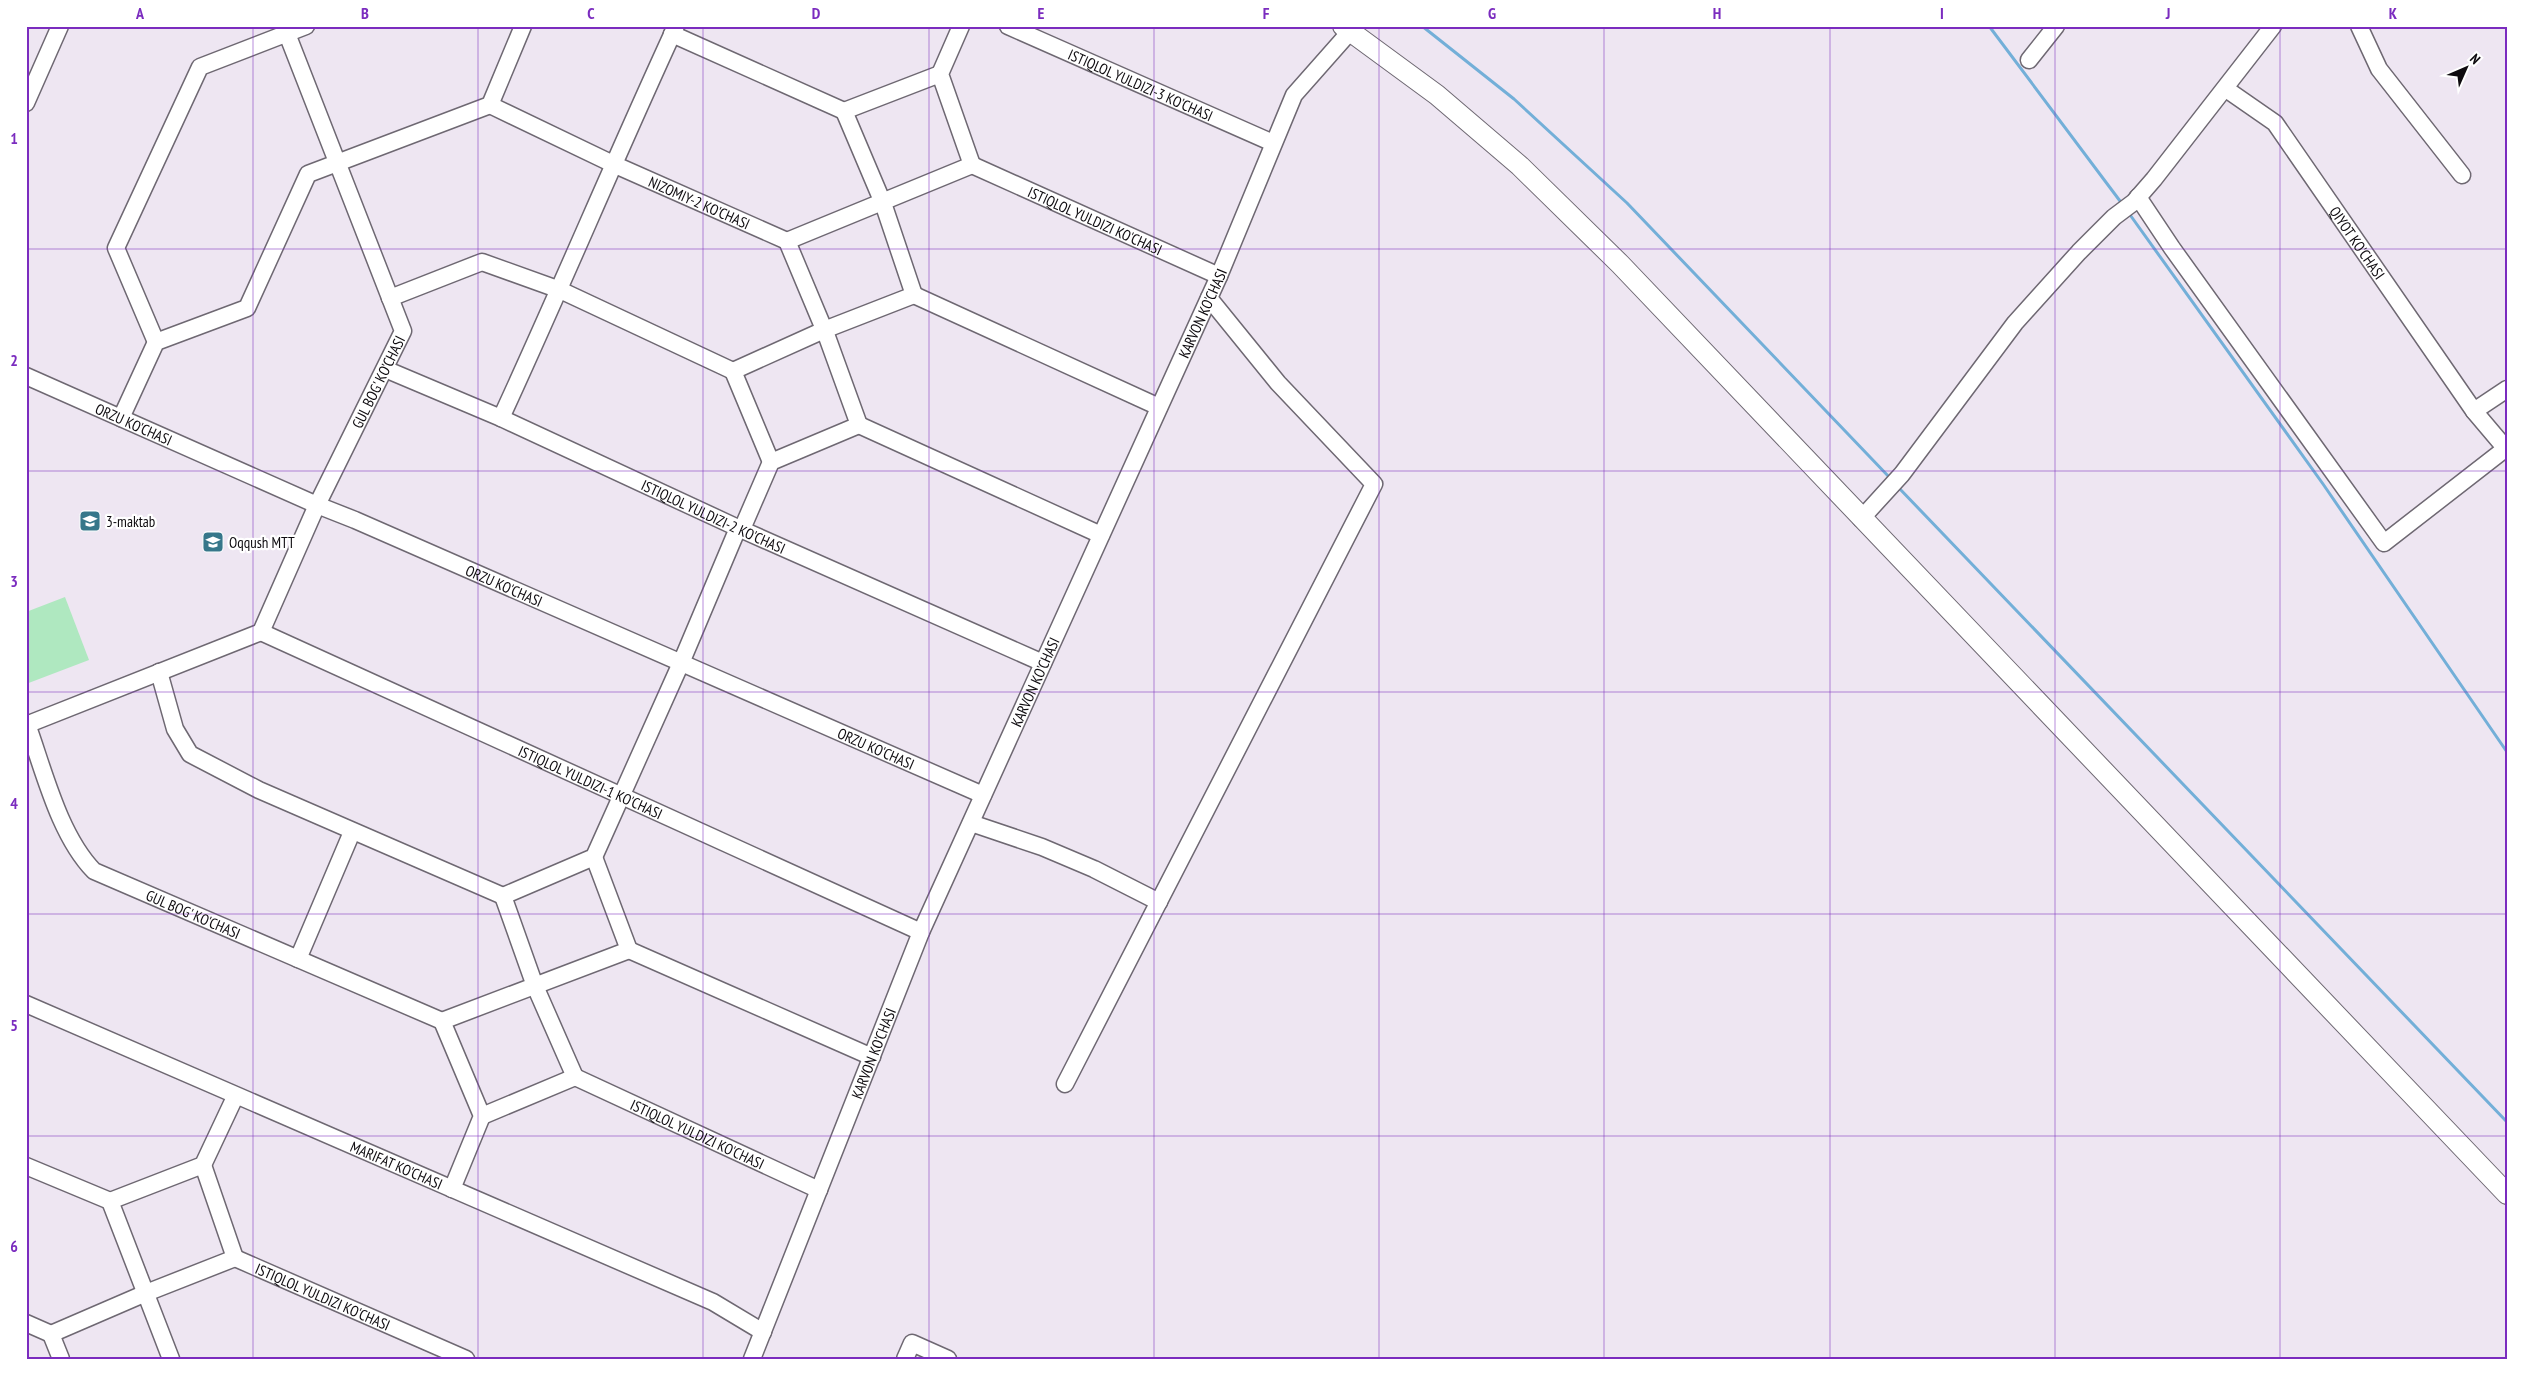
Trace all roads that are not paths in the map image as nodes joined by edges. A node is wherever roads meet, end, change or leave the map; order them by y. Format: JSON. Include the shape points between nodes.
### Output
{"nodes":[{"id":1,"x":60,"y":26,"type":"edge"},
{"id":2,"x":306,"y":26,"type":"edge"},
{"id":3,"x":523,"y":26,"type":"edge"},
{"id":4,"x":961,"y":26,"type":"edge"},
{"id":5,"x":1008,"y":26,"type":"edge"},
{"id":6,"x":2056,"y":26,"type":"edge"},
{"id":7,"x":2273,"y":26,"type":"edge"},
{"id":8,"x":2359,"y":26,"type":"edge"},
{"id":9,"x":1353,"y":28,"type":"edge"},
{"id":10,"x":285,"y":30,"type":"edge"},
{"id":11,"x":674,"y":30,"type":"edge"},
{"id":12,"x":2029,"y":60,"type":"dead end"},
{"id":13,"x":940,"y":74,"type":"junction"},
{"id":14,"x":2226,"y":89,"type":"junction"},
{"id":15,"x":26,"y":103,"type":"edge"},
{"id":16,"x":490,"y":105,"type":"junction"},
{"id":17,"x":844,"y":111,"type":"junction"},
{"id":18,"x":1273,"y":143,"type":"junction"},
{"id":19,"x":337,"y":163,"type":"junction"},
{"id":20,"x":613,"y":164,"type":"junction"},
{"id":21,"x":972,"y":166,"type":"junction"},
{"id":22,"x":2462,"y":175,"type":"dead end"},
{"id":23,"x":2136,"y":199,"type":"junction"},
{"id":24,"x":883,"y":204,"type":"junction"},
{"id":25,"x":787,"y":241,"type":"junction"},
{"id":26,"x":1219,"y":276,"type":"junction"},
{"id":27,"x":560,"y":290,"type":"junction"},
{"id":28,"x":914,"y":295,"type":"junction"},
{"id":29,"x":390,"y":298,"type":"junction"},
{"id":30,"x":1209,"y":298,"type":"junction"},
{"id":31,"x":824,"y":330,"type":"junction"},
{"id":32,"x":156,"y":342,"type":"junction"},
{"id":33,"x":385,"y":369,"type":"junction"},
{"id":34,"x":733,"y":371,"type":"junction"},
{"id":35,"x":26,"y":376,"type":"edge"},
{"id":36,"x":2507,"y":389,"type":"edge"},
{"id":37,"x":1159,"y":407,"type":"junction"},
{"id":38,"x":2474,"y":411,"type":"junction"},
{"id":39,"x":121,"y":418,"type":"junction"},
{"id":40,"x":501,"y":418,"type":"junction"},
{"id":41,"x":859,"y":426,"type":"junction"},
{"id":42,"x":2506,"y":450,"type":"edge"},
{"id":43,"x":771,"y":462,"type":"junction"},
{"id":44,"x":317,"y":505,"type":"junction"},
{"id":45,"x":1866,"y":514,"type":"junction"},
{"id":46,"x":740,"y":528,"type":"junction"},
{"id":47,"x":1101,"y":535,"type":"junction"},
{"id":48,"x":261,"y":632,"type":"junction"},
{"id":49,"x":681,"y":663,"type":"junction"},
{"id":50,"x":1043,"y":663,"type":"junction"},
{"id":51,"x":159,"y":672,"type":"junction"},
{"id":52,"x":27,"y":724,"type":"edge"},
{"id":53,"x":622,"y":795,"type":"junction"},
{"id":54,"x":984,"y":795,"type":"junction"},
{"id":55,"x":971,"y":823,"type":"junction"},
{"id":56,"x":352,"y":832,"type":"junction"},
{"id":57,"x":594,"y":856,"type":"junction"},
{"id":58,"x":502,"y":896,"type":"junction"},
{"id":59,"x":1159,"y":902,"type":"junction"},
{"id":60,"x":921,"y":932,"type":"junction"},
{"id":61,"x":629,"y":950,"type":"junction"},
{"id":62,"x":298,"y":958,"type":"junction"},
{"id":63,"x":535,"y":986,"type":"junction"},
{"id":64,"x":26,"y":1004,"type":"edge"},
{"id":65,"x":442,"y":1021,"type":"junction"},
{"id":66,"x":872,"y":1057,"type":"junction"},
{"id":67,"x":575,"y":1077,"type":"junction"},
{"id":68,"x":1066,"y":1084,"type":"dead end"},
{"id":69,"x":235,"y":1097,"type":"junction"},
{"id":70,"x":482,"y":1116,"type":"junction"},
{"id":71,"x":203,"y":1165,"type":"junction"},
{"id":72,"x":26,"y":1166,"type":"edge"},
{"id":73,"x":2507,"y":1176,"type":"edge"},
{"id":74,"x":452,"y":1189,"type":"junction"},
{"id":75,"x":819,"y":1190,"type":"junction"},
{"id":76,"x":2507,"y":1194,"type":"edge"},
{"id":77,"x":110,"y":1201,"type":"junction"},
{"id":78,"x":235,"y":1258,"type":"junction"},
{"id":79,"x":146,"y":1293,"type":"junction"},
{"id":80,"x":26,"y":1323,"type":"edge"},
{"id":81,"x":763,"y":1332,"type":"junction"},
{"id":82,"x":51,"y":1334,"type":"junction"},
{"id":83,"x":60,"y":1359,"type":"edge"},
{"id":84,"x":171,"y":1359,"type":"edge"},
{"id":85,"x":466,"y":1359,"type":"edge"},
{"id":86,"x":752,"y":1359,"type":"edge"},
{"id":87,"x":906,"y":1359,"type":"edge"},
{"id":88,"x":948,"y":1359,"type":"edge"}],
"edges":[{"from":1,"to":15,"type":"street"},
{"from":2,"to":10,"type":"street"},
{"from":3,"to":16,"type":"street"},
{"from":4,"to":13,"type":"street"},
{"from":5,"to":18,"type":"street","name":"ISTIQLOL YULDIZI-3 KO'CHASI"},
{"from":6,"to":12,"type":"street"},
{"from":7,"to":14,"type":"street"},
{"from":8,"to":22,"type":"street","via":[[2379,69]]},
{"from":9,"to":18,"type":"street","name":"KARVON KO'CHASI","via":[[1294,95]]},
{"from":9,"to":45,"type":"main road","via":[[1520,166]]},
{"from":10,"to":19,"type":"street","name":"GUL BOG' KO'CHASI"},
{"from":10,"to":32,"type":"street","via":[[200,68],[116,248]]},
{"from":11,"to":17,"type":"street"},
{"from":11,"to":20,"type":"street"},
{"from":13,"to":17,"type":"street"},
{"from":13,"to":21,"type":"street"},
{"from":14,"to":23,"type":"street"},
{"from":14,"to":38,"type":"street","name":"QIYOT KO'CHASI","via":[[2275,123]]},
{"from":16,"to":19,"type":"street"},
{"from":16,"to":20,"type":"street","name":"NIZOMIY-2 KO'CHASI"},
{"from":17,"to":24,"type":"street"},
{"from":18,"to":26,"type":"street","name":"KARVON KO'CHASI"},
{"from":19,"to":29,"type":"street","name":"GUL BOG' KO'CHASI"},
{"from":19,"to":32,"type":"street","via":[[308,174],[247,308]]},
{"from":20,"to":25,"type":"street","name":"NIZOMIY-2 KO'CHASI"},
{"from":20,"to":27,"type":"street"},
{"from":21,"to":24,"type":"street"},
{"from":21,"to":26,"type":"street","name":"ISTIQLOL YULDIZI KO'CHASI"},
{"from":23,"to":42,"type":"street","via":[[2384,543]]},
{"from":23,"to":45,"type":"street","via":[[2114,217],[2015,323],[1902,474]]},
{"from":24,"to":25,"type":"street"},
{"from":24,"to":28,"type":"street"},
{"from":25,"to":31,"type":"street"},
{"from":26,"to":30,"type":"street","name":"KARVON KO'CHASI"},
{"from":27,"to":29,"type":"street","via":[[482,262]]},
{"from":27,"to":34,"type":"street"},
{"from":27,"to":40,"type":"street"},
{"from":28,"to":31,"type":"street"},
{"from":28,"to":37,"type":"street"},
{"from":29,"to":33,"type":"street","name":"GUL BOG' KO'CHASI","via":[[403,331]]},
{"from":30,"to":37,"type":"street","name":"KARVON KO'CHASI"},
{"from":30,"to":59,"type":"street","via":[[1278,383],[1374,484]]},
{"from":31,"to":34,"type":"street"},
{"from":31,"to":41,"type":"street"},
{"from":32,"to":39,"type":"street"},
{"from":33,"to":40,"type":"street","name":"ISTIQLOL YULDIZI-2 KO'CHASI"},
{"from":33,"to":44,"type":"street","name":"GUL BOG' KO'CHASI"},
{"from":34,"to":43,"type":"street"},
{"from":35,"to":39,"type":"street","name":"ORZU KO'CHASI"},
{"from":36,"to":38,"type":"street"},
{"from":37,"to":47,"type":"street","name":"KARVON KO'CHASI"},
{"from":38,"to":42,"type":"street","name":"QIYOT KO'CHASI"},
{"from":39,"to":44,"type":"street","name":"ORZU KO'CHASI"},
{"from":40,"to":46,"type":"street","name":"ISTIQLOL YULDIZI-2 KO'CHASI"},
{"from":41,"to":43,"type":"street"},
{"from":41,"to":47,"type":"street"},
{"from":43,"to":46,"type":"street"},
{"from":44,"to":48,"type":"street","name":"GUL BOG' KO'CHASI"},
{"from":44,"to":49,"type":"street","name":"ORZU KO'CHASI"},
{"from":45,"to":73,"type":"main road"},
{"from":45,"to":76,"type":"main road"},
{"from":46,"to":49,"type":"street"},
{"from":46,"to":50,"type":"street","name":"ISTIQLOL YULDIZI-2 KO'CHASI"},
{"from":47,"to":50,"type":"street","name":"KARVON KO'CHASI"},
{"from":48,"to":51,"type":"street","name":"GUL BOG' KO'CHASI"},
{"from":48,"to":53,"type":"street","name":"ISTIQLOL YULDIZI-1 KO'CHASI"},
{"from":49,"to":53,"type":"street"},
{"from":49,"to":54,"type":"street","name":"ORZU KO'CHASI"},
{"from":50,"to":54,"type":"street","name":"KARVON KO'CHASI"},
{"from":51,"to":52,"type":"street","name":"GUL BOG' KO'CHASI"},
{"from":51,"to":56,"type":"street","via":[[175,729],[190,754],[259,790]]},
{"from":52,"to":62,"type":"street","name":"GUL BOG' KO'CHASI","via":[[58,810],[79,856],[94,871]]},
{"from":53,"to":57,"type":"street"},
{"from":53,"to":60,"type":"street","name":"ISTIQLOL YULDIZI-1 KO'CHASI"},
{"from":54,"to":55,"type":"street","name":"KARVON KO'CHASI"},
{"from":55,"to":59,"type":"street","via":[[1042,847]]},
{"from":55,"to":60,"type":"street","name":"KARVON KO'CHASI"},
{"from":56,"to":58,"type":"street"},
{"from":56,"to":62,"type":"street"},
{"from":57,"to":58,"type":"street"},
{"from":57,"to":61,"type":"street"},
{"from":58,"to":63,"type":"street"},
{"from":59,"to":68,"type":"street"},
{"from":60,"to":66,"type":"street","name":"KARVON KO'CHASI"},
{"from":61,"to":63,"type":"street"},
{"from":61,"to":66,"type":"street"},
{"from":62,"to":65,"type":"street","name":"GUL BOG' KO'CHASI"},
{"from":63,"to":65,"type":"street"},
{"from":63,"to":67,"type":"street"},
{"from":64,"to":69,"type":"street","name":"MARIFAT KO'CHASI"},
{"from":65,"to":70,"type":"street"},
{"from":66,"to":75,"type":"street","name":"KARVON KO'CHASI"},
{"from":67,"to":70,"type":"street"},
{"from":67,"to":75,"type":"street","name":"ISTIQLOL YULDIZI KO'CHASI"},
{"from":69,"to":71,"type":"street"},
{"from":69,"to":74,"type":"street","name":"MARIFAT KO'CHASI"},
{"from":70,"to":74,"type":"street"},
{"from":71,"to":77,"type":"street"},
{"from":71,"to":78,"type":"street"},
{"from":72,"to":77,"type":"street"},
{"from":74,"to":81,"type":"street","name":"MARIFAT KO'CHASI","via":[[713,1302]]},
{"from":75,"to":81,"type":"street","name":"KARVON KO'CHASI"},
{"from":77,"to":79,"type":"street"},
{"from":78,"to":79,"type":"street"},
{"from":78,"to":85,"type":"street","name":"ISTIQLOL YULDIZI KO'CHASI"},
{"from":79,"to":82,"type":"street"},
{"from":79,"to":84,"type":"street"},
{"from":80,"to":82,"type":"street"},
{"from":81,"to":86,"type":"street","name":"KARVON KO'CHASI"},
{"from":82,"to":83,"type":"street"},
{"from":87,"to":88,"type":"street","via":[[912,1344]]}]}
